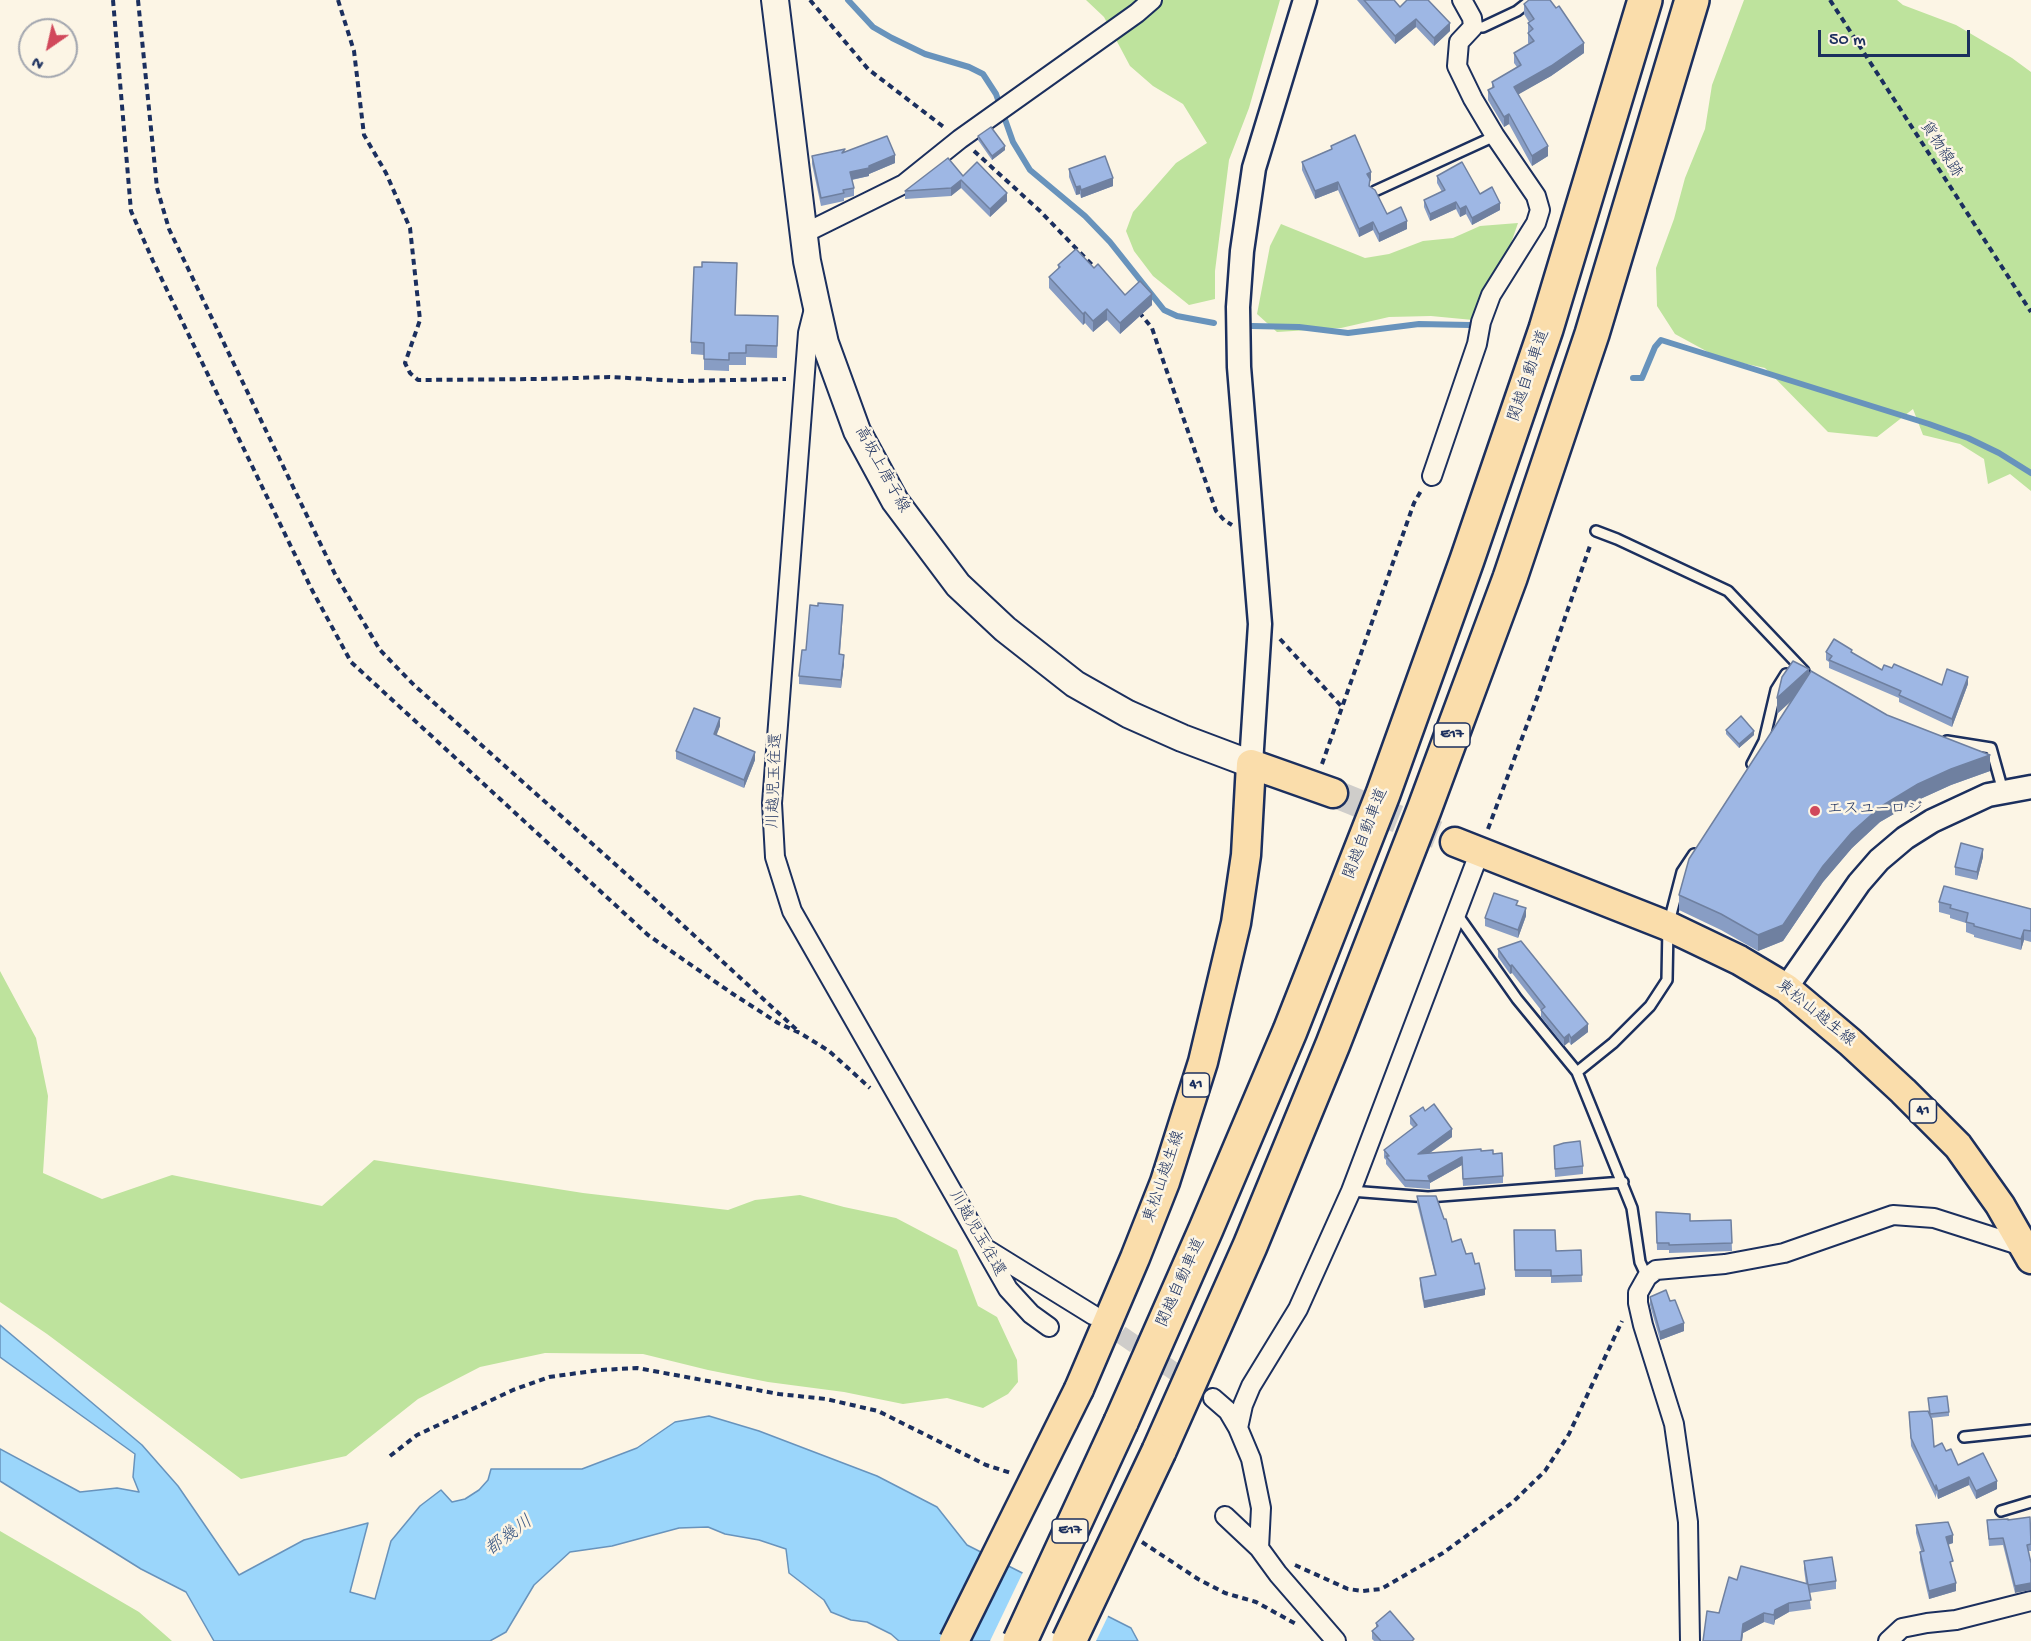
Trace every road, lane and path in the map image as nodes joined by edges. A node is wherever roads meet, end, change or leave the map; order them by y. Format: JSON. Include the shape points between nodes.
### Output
{"nodes":[{"id":1,"x":113,"y":0,"type":"edge"},
{"id":2,"x":138,"y":0,"type":"edge"},
{"id":3,"x":338,"y":0,"type":"edge"},
{"id":4,"x":775,"y":0,"type":"edge"},
{"id":5,"x":810,"y":0,"type":"edge"},
{"id":6,"x":1152,"y":0,"type":"edge"},
{"id":7,"x":1305,"y":0,"type":"edge"},
{"id":8,"x":1462,"y":0,"type":"edge"},
{"id":9,"x":1531,"y":0,"type":"edge"},
{"id":10,"x":1645,"y":0,"type":"edge"},
{"id":11,"x":1692,"y":0,"type":"edge"},
{"id":12,"x":1830,"y":0,"type":"edge"},
{"id":13,"x":1473,"y":27,"type":"junction"},
{"id":14,"x":1495,"y":136,"type":"junction"},
{"id":15,"x":960,"y":139,"type":"junction"},
{"id":16,"x":1375,"y":191,"type":"edge"},
{"id":17,"x":805,"y":234,"type":"junction"},
{"id":18,"x":1100,"y":273,"type":"edge"},
{"id":19,"x":816,"y":303,"type":"junction"},
{"id":20,"x":1133,"y":306,"type":"edge"},
{"id":21,"x":2031,"y":312,"type":"edge"},
{"id":22,"x":805,"y":378,"type":"junction"},
{"id":23,"x":1432,"y":476,"type":"joint"},
{"id":24,"x":1596,"y":531,"type":"joint"},
{"id":25,"x":1253,"y":532,"type":"junction"},
{"id":26,"x":1259,"y":632,"type":"junction"},
{"id":27,"x":1795,"y":662,"type":"junction"},
{"id":28,"x":1812,"y":676,"type":"edge"},
{"id":29,"x":1342,"y":707,"type":"junction"},
{"id":30,"x":1937,"y":739,"type":"edge"},
{"id":31,"x":1251,"y":764,"type":"junction"},
{"id":32,"x":1749,"y":770,"type":"edge"},
{"id":33,"x":2031,"y":787,"type":"edge"},
{"id":34,"x":1323,"y":790,"type":"joint"},
{"id":35,"x":2003,"y":791,"type":"junction"},
{"id":36,"x":1468,"y":846,"type":"junction"},
{"id":37,"x":1699,"y":846,"type":"edge"},
{"id":38,"x":1457,"y":914,"type":"junction"},
{"id":39,"x":1668,"y":926,"type":"junction"},
{"id":40,"x":1786,"y":988,"type":"junction"},
{"id":41,"x":800,"y":1033,"type":"junction"},
{"id":42,"x":1577,"y":1072,"type":"junction"},
{"id":43,"x":874,"y":1092,"type":"dead end"},
{"id":44,"x":1623,"y":1182,"type":"junction"},
{"id":45,"x":1351,"y":1191,"type":"junction"},
{"id":46,"x":986,"y":1249,"type":"junction"},
{"id":47,"x":2029,"y":1251,"type":"edge"},
{"id":48,"x":1647,"y":1277,"type":"junction"},
{"id":49,"x":1638,"y":1293,"type":"junction"},
{"id":50,"x":1093,"y":1315,"type":"tunnel mouth"},
{"id":51,"x":1049,"y":1327,"type":"dead end"},
{"id":52,"x":1213,"y":1398,"type":"tunnel mouth"},
{"id":53,"x":1238,"y":1428,"type":"junction"},
{"id":54,"x":2031,"y":1430,"type":"edge"},
{"id":55,"x":1964,"y":1437,"type":"dead end"},
{"id":56,"x":390,"y":1456,"type":"dead end"},
{"id":57,"x":1017,"y":1476,"type":"dead end"},
{"id":58,"x":2031,"y":1502,"type":"edge"},
{"id":59,"x":2001,"y":1511,"type":"dead end"},
{"id":60,"x":1225,"y":1516,"type":"dead end"},
{"id":61,"x":1134,"y":1536,"type":"dead end"},
{"id":62,"x":1259,"y":1548,"type":"junction"},
{"id":63,"x":2031,"y":1601,"type":"edge"},
{"id":64,"x":1334,"y":1638,"type":"edge"},
{"id":65,"x":954,"y":1641,"type":"edge"},
{"id":66,"x":1020,"y":1641,"type":"edge"},
{"id":67,"x":1069,"y":1641,"type":"edge"},
{"id":68,"x":1690,"y":1641,"type":"edge"},
{"id":69,"x":1888,"y":1641,"type":"edge"}],
"edges":[{"from":1,"to":41,"type":"path","via":[[131,211],[307,579],[351,662],[648,935],[733,994]]},
{"from":2,"to":41,"type":"path","via":[[157,188],[169,229],[334,574],[375,642],[414,685]]},
{"from":3,"to":22,"type":"path","via":[[354,51],[364,135],[386,172],[410,228],[420,320],[405,363],[418,380],[610,376],[680,381]]},
{"from":4,"to":17,"type":"main road","name":"高坂上唐子線"},
{"from":5,"to":15,"type":"path","via":[[867,69]]},
{"from":6,"to":15,"type":"street"},
{"from":7,"to":25,"type":"street","via":[[1254,168],[1242,251],[1239,367]]},
{"from":8,"to":13,"type":"street"},
{"from":9,"to":13,"type":"lane","via":[[1483,27]]},
{"from":10,"to":66,"type":"highway","name":"関越自動車道","number":"E17","bridge":true,"via":[[1546,329],[1383,794],[1290,1031],[1206,1229]]},
{"from":11,"to":67,"type":"highway","number":"E17","bridge":true,"via":[[1592,334],[1510,578],[1424,810],[1250,1246]]},
{"from":12,"to":21,"type":"path","name":"貨物線跡"},
{"from":13,"to":14,"type":"street","via":[[1459,42],[1457,66]]},
{"from":14,"to":16,"type":"lane"},
{"from":14,"to":23,"type":"street","via":[[1536,196],[1540,210],[1536,223],[1491,295]]},
{"from":15,"to":17,"type":"street","via":[[904,184]]},
{"from":15,"to":18,"type":"path","via":[[1040,211]]},
{"from":17,"to":19,"type":"main road","name":"高坂上唐子線"},
{"from":19,"to":22,"type":"street","name":"川越児玉往還","via":[[808,333]]},
{"from":19,"to":31,"type":"main road","name":"高坂上唐子線","via":[[825,343],[857,431],[896,501],[958,585],[1005,629],[1075,684],[1128,714]]},
{"from":20,"to":25,"type":"path","via":[[1152,328],[1216,511],[1231,525]]},
{"from":22,"to":46,"type":"street","name":"川越児玉往還","via":[[772,803],[775,857],[792,911]]},
{"from":23,"to":29,"type":"path","via":[[1414,503]]},
{"from":24,"to":27,"type":"lane","via":[[1728,591]]},
{"from":24,"to":36,"type":"path"},
{"from":25,"to":26,"type":"street"},
{"from":26,"to":29,"type":"path","via":[[1275,634]]},
{"from":26,"to":31,"type":"street"},
{"from":27,"to":28,"type":"lane"},
{"from":27,"to":32,"type":"lane","via":[[1776,690],[1764,741]]},
{"from":29,"to":34,"type":"path"},
{"from":30,"to":35,"type":"lane","via":[[1991,748]]},
{"from":31,"to":34,"type":"main road"},
{"from":31,"to":65,"type":"main road","name":"東松山越生線","number":"41","bridge":true,"via":[[1236,923],[1203,1062],[1160,1193],[1079,1389]]},
{"from":33,"to":35,"type":"street"},
{"from":35,"to":40,"type":"street","via":[[1932,821],[1888,853],[1859,883]]},
{"from":36,"to":38,"type":"street"},
{"from":36,"to":39,"type":"main road","name":"東松山越生線","number":"41"},
{"from":37,"to":39,"type":"lane","via":[[1682,872]]},
{"from":38,"to":42,"type":"lane","via":[[1517,999]]},
{"from":38,"to":45,"type":"street"},
{"from":39,"to":40,"type":"main road","name":"東松山越生線","number":"41"},
{"from":39,"to":42,"type":"lane","via":[[1667,980],[1650,1006]]},
{"from":40,"to":47,"type":"main road","name":"東松山越生線","number":"41","via":[[1850,1042],[1958,1146]]},
{"from":41,"to":43,"type":"path","via":[[829,1051]]},
{"from":42,"to":44,"type":"lane"},
{"from":44,"to":45,"type":"lane","via":[[1428,1197]]},
{"from":44,"to":48,"type":"lane"},
{"from":45,"to":53,"type":"street","via":[[1298,1309],[1251,1386]]},
{"from":46,"to":50,"type":"street"},
{"from":46,"to":51,"type":"street","name":"川越児玉往還","via":[[1008,1288]]},
{"from":47,"to":48,"type":"street","via":[[1934,1218],[1893,1215],[1784,1253],[1725,1264],[1656,1270]]},
{"from":48,"to":49,"type":"street"},
{"from":49,"to":62,"type":"path","via":[[1569,1434],[1545,1472],[1513,1502],[1443,1553],[1381,1589],[1363,1591],[1348,1589]]},
{"from":49,"to":68,"type":"street","via":[[1643,1325],[1674,1424],[1688,1522]]},
{"from":52,"to":53,"type":"street","via":[[1228,1411]]},
{"from":53,"to":62,"type":"street","via":[[1251,1459],[1261,1508]]},
{"from":54,"to":55,"type":"lane"},
{"from":56,"to":57,"type":"path","via":[[417,1435],[549,1377],[637,1368],[878,1411],[986,1465]]},
{"from":58,"to":59,"type":"lane"},
{"from":60,"to":62,"type":"street"},
{"from":61,"to":64,"type":"path","via":[[1198,1579]]},
{"from":62,"to":64,"type":"street"},
{"from":63,"to":69,"type":"street","via":[[1956,1620],[1902,1628]]}]}
